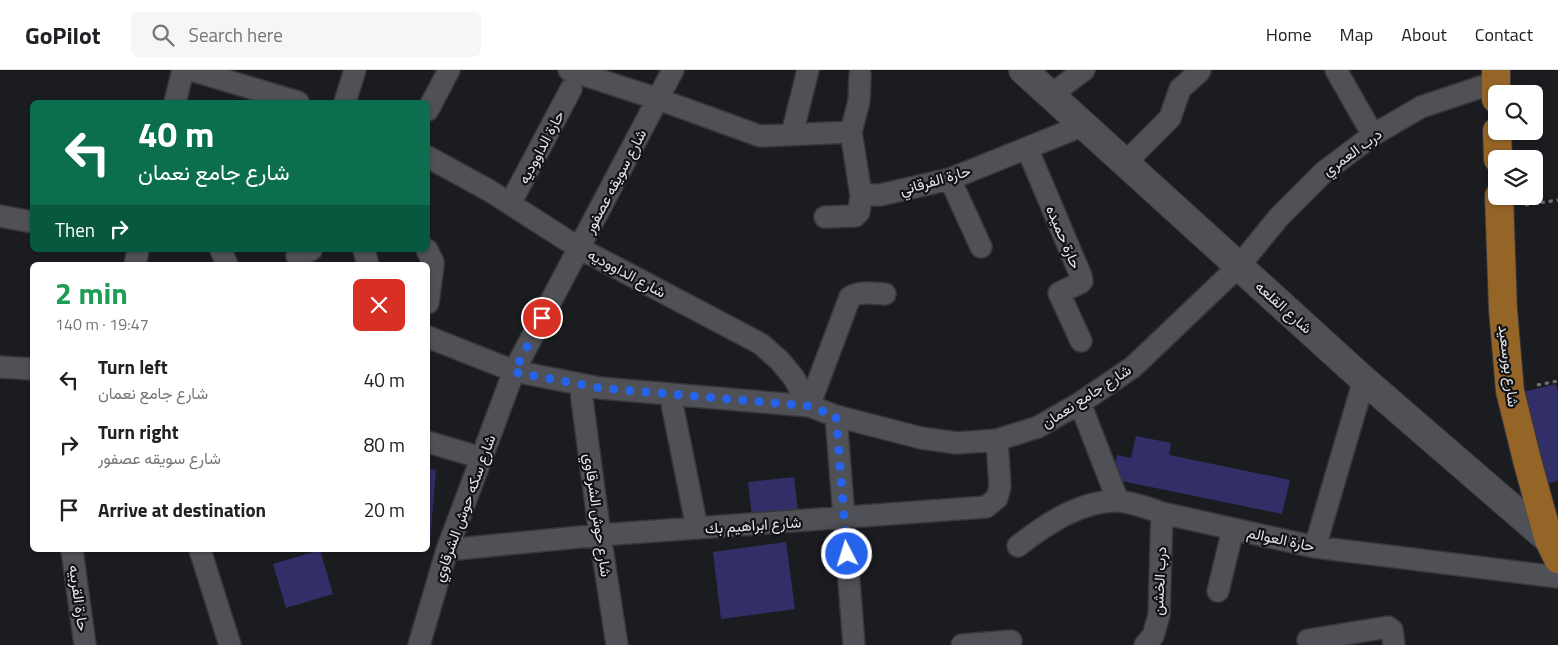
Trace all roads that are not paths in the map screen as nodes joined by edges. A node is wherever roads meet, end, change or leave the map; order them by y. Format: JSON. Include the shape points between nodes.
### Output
{"nodes":[{"id":1,"x":193,"y":70,"type":"edge"},
{"id":2,"x":356,"y":70,"type":"edge"},
{"id":3,"x":449,"y":70,"type":"edge"},
{"id":4,"x":673,"y":70,"type":"edge"},
{"id":5,"x":808,"y":70,"type":"edge"},
{"id":6,"x":1023,"y":70,"type":"edge"},
{"id":7,"x":1084,"y":70,"type":"edge"},
{"id":8,"x":1200,"y":70,"type":"edge"},
{"id":9,"x":1336,"y":70,"type":"edge"},
{"id":10,"x":860,"y":75,"type":"dead end"},
{"id":11,"x":570,"y":80,"type":"edge"},
{"id":12,"x":1496,"y":83,"type":"edge"},
{"id":13,"x":1051,"y":95,"type":"junction"},
{"id":14,"x":658,"y":99,"type":"junction"},
{"id":15,"x":176,"y":100,"type":"edge"},
{"id":16,"x":291,"y":100,"type":"edge"},
{"id":17,"x":346,"y":100,"type":"edge"},
{"id":18,"x":430,"y":106,"type":"edge"},
{"id":19,"x":1084,"y":125,"type":"junction"},
{"id":20,"x":851,"y":132,"type":"junction"},
{"id":21,"x":792,"y":134,"type":"junction"},
{"id":22,"x":1373,"y":135,"type":"junction"},
{"id":23,"x":1027,"y":148,"type":"junction"},
{"id":24,"x":430,"y":158,"type":"edge"},
{"id":25,"x":1125,"y":162,"type":"junction"},
{"id":26,"x":950,"y":179,"type":"junction"},
{"id":27,"x":861,"y":195,"type":"junction"},
{"id":28,"x":510,"y":204,"type":"junction"},
{"id":29,"x":1499,"y":205,"type":"edge"},
{"id":30,"x":0,"y":216,"type":"edge"},
{"id":31,"x":826,"y":217,"type":"dead end"},
{"id":32,"x":30,"y":222,"type":"edge"},
{"id":33,"x":981,"y":247,"type":"dead end"},
{"id":34,"x":579,"y":248,"type":"junction"},
{"id":35,"x":428,"y":252,"type":"edge"},
{"id":36,"x":1239,"y":266,"type":"junction"},
{"id":37,"x":430,"y":289,"type":"edge"},
{"id":38,"x":885,"y":294,"type":"dead end"},
{"id":39,"x":430,"y":338,"type":"edge"},
{"id":40,"x":1081,"y":341,"type":"dead end"},
{"id":41,"x":0,"y":367,"type":"edge"},
{"id":42,"x":30,"y":370,"type":"edge"},
{"id":43,"x":514,"y":372,"type":"junction"},
{"id":44,"x":1364,"y":380,"type":"junction"},
{"id":45,"x":580,"y":384,"type":"junction"},
{"id":46,"x":670,"y":394,"type":"junction"},
{"id":47,"x":1080,"y":402,"type":"junction"},
{"id":48,"x":809,"y":406,"type":"junction"},
{"id":49,"x":836,"y":416,"type":"junction"},
{"id":50,"x":997,"y":440,"type":"junction"},
{"id":51,"x":430,"y":443,"type":"edge"},
{"id":52,"x":482,"y":458,"type":"junction"},
{"id":53,"x":1118,"y":501,"type":"junction"},
{"id":54,"x":1162,"y":513,"type":"junction"},
{"id":55,"x":844,"y":518,"type":"junction"},
{"id":56,"x":697,"y":528,"type":"junction"},
{"id":57,"x":1233,"y":529,"type":"junction"},
{"id":58,"x":600,"y":535,"type":"junction"},
{"id":59,"x":1018,"y":546,"type":"dead end"},
{"id":60,"x":1316,"y":546,"type":"junction"},
{"id":61,"x":447,"y":550,"type":"junction"},
{"id":62,"x":1554,"y":550,"type":"edge"},
{"id":63,"x":72,"y":552,"type":"edge"},
{"id":64,"x":201,"y":552,"type":"edge"},
{"id":65,"x":1558,"y":577,"type":"edge"},
{"id":66,"x":1218,"y":591,"type":"dead end"},
{"id":67,"x":1392,"y":636,"type":"edge"},
{"id":68,"x":1308,"y":640,"type":"dead end"},
{"id":69,"x":1011,"y":641,"type":"dead end"},
{"id":70,"x":85,"y":645,"type":"edge"},
{"id":71,"x":230,"y":645,"type":"edge"},
{"id":72,"x":419,"y":645,"type":"edge"},
{"id":73,"x":617,"y":645,"type":"edge"},
{"id":74,"x":854,"y":645,"type":"edge"},
{"id":75,"x":962,"y":645,"type":"edge"},
{"id":76,"x":1145,"y":645,"type":"edge"}],
"edges":[{"from":1,"to":15,"type":"street"},
{"from":1,"to":16,"type":"street"},
{"from":2,"to":17,"type":"street"},
{"from":3,"to":18,"type":"street"},
{"from":4,"to":14,"type":"street","name":"شارع سويقه عصفور"},
{"from":5,"to":21,"type":"street"},
{"from":6,"to":13,"type":"main road","name":"شارع القلعه"},
{"from":7,"to":13,"type":"street"},
{"from":8,"to":25,"type":"street","via":[[1180,89],[1170,118]]},
{"from":9,"to":22,"type":"street"},
{"from":10,"to":20,"type":"street","via":[[859,101]]},
{"from":11,"to":14,"type":"street"},
{"from":11,"to":28,"type":"street","name":"حارة الداووديه"},
{"from":12,"to":22,"type":"street","name":"درب العمري","via":[[1421,107]]},
{"from":13,"to":19,"type":"main road","name":"شارع القلعه"},
{"from":14,"to":21,"type":"street","via":[[760,136]]},
{"from":14,"to":34,"type":"street","name":"شارع سويقه عصفور"},
{"from":19,"to":23,"type":"street","name":"حارة الفرقاني"},
{"from":19,"to":25,"type":"main road","name":"شارع القلعه"},
{"from":20,"to":21,"type":"street"},
{"from":20,"to":27,"type":"street"},
{"from":22,"to":36,"type":"street","name":"درب العمري","via":[[1324,172],[1279,216]]},
{"from":23,"to":26,"type":"street","name":"حارة الفرقاني"},
{"from":23,"to":40,"type":"street","name":"حارة حميده","via":[[1081,276],[1080,283],[1058,293]]},
{"from":24,"to":28,"type":"street","name":"شارع الداووديه"},
{"from":25,"to":36,"type":"main road","name":"شارع القلعه"},
{"from":26,"to":27,"type":"street","name":"حارة الفرقاني","via":[[880,195]]},
{"from":26,"to":33,"type":"street"},
{"from":27,"to":31,"type":"street","via":[[855,216]]},
{"from":28,"to":34,"type":"street","name":"شارع الداووديه"},
{"from":29,"to":62,"type":"main road","name":"شارع بورسعيد","via":[[1510,391]]},
{"from":30,"to":32,"type":"street"},
{"from":34,"to":43,"type":"street","name":"شارع سويقه عصفور"},
{"from":34,"to":48,"type":"street","name":"شارع الداووديه","via":[[761,344],[794,378]]},
{"from":35,"to":37,"type":"street","via":[[433,262]]},
{"from":36,"to":44,"type":"main road","name":"شارع القلعه"},
{"from":36,"to":47,"type":"street","name":"شارع جامع نعمان","via":[[1133,367]]},
{"from":38,"to":48,"type":"street","via":[[859,293],[850,297]]},
{"from":39,"to":43,"type":"street","name":"شارع جامع نعمان"},
{"from":41,"to":42,"type":"street"},
{"from":43,"to":45,"type":"street","name":"شارع جامع نعمان"},
{"from":43,"to":52,"type":"street","name":"شارع سكه حوش الشرقاوي"},
{"from":44,"to":60,"type":"street"},
{"from":44,"to":62,"type":"main road","name":"شارع القلعه"},
{"from":45,"to":46,"type":"street","name":"شارع جامع نعمان"},
{"from":45,"to":58,"type":"street","name":"شارع حوش الشرقاوي"},
{"from":46,"to":48,"type":"street","name":"شارع جامع نعمان"},
{"from":46,"to":56,"type":"street"},
{"from":47,"to":50,"type":"street","name":"شارع جامع نعمان","via":[[1038,427]]},
{"from":47,"to":53,"type":"street"},
{"from":48,"to":49,"type":"street","name":"شارع جامع نعمان"},
{"from":49,"to":50,"type":"street","name":"شارع جامع نعمان","via":[[921,438],[957,443]]},
{"from":49,"to":55,"type":"street"},
{"from":50,"to":55,"type":"street","name":"شارع ابراهيم بك","via":[[1000,487],[997,498],[986,507]]},
{"from":51,"to":52,"type":"street"},
{"from":52,"to":61,"type":"street","name":"شارع سكه حوش الشرقاوي"},
{"from":53,"to":54,"type":"street","name":"حارة العوالم"},
{"from":53,"to":59,"type":"street","name":"حارة العوالم","via":[[1073,510]]},
{"from":54,"to":57,"type":"street","name":"حارة العوالم"},
{"from":54,"to":76,"type":"street","name":"درب الخشن","via":[[1159,615],[1154,636]]},
{"from":55,"to":56,"type":"street","name":"شارع ابراهيم بك"},
{"from":55,"to":74,"type":"street"},
{"from":56,"to":58,"type":"street","name":"شارع ابراهيم بك"},
{"from":57,"to":60,"type":"street","name":"حارة العوالم"},
{"from":57,"to":66,"type":"street"},
{"from":58,"to":61,"type":"street","name":"شارع ابراهيم بك"},
{"from":58,"to":73,"type":"street","name":"شارع حوش الشرقاوي"},
{"from":60,"to":65,"type":"street","name":"حارة العوالم"},
{"from":61,"to":72,"type":"street","name":"شارع سكه حوش الشرقاوي"},
{"from":63,"to":70,"type":"street","name":"حارة القربيه"},
{"from":64,"to":71,"type":"street"},
{"from":67,"to":68,"type":"street"},
{"from":69,"to":75,"type":"street"}]}
